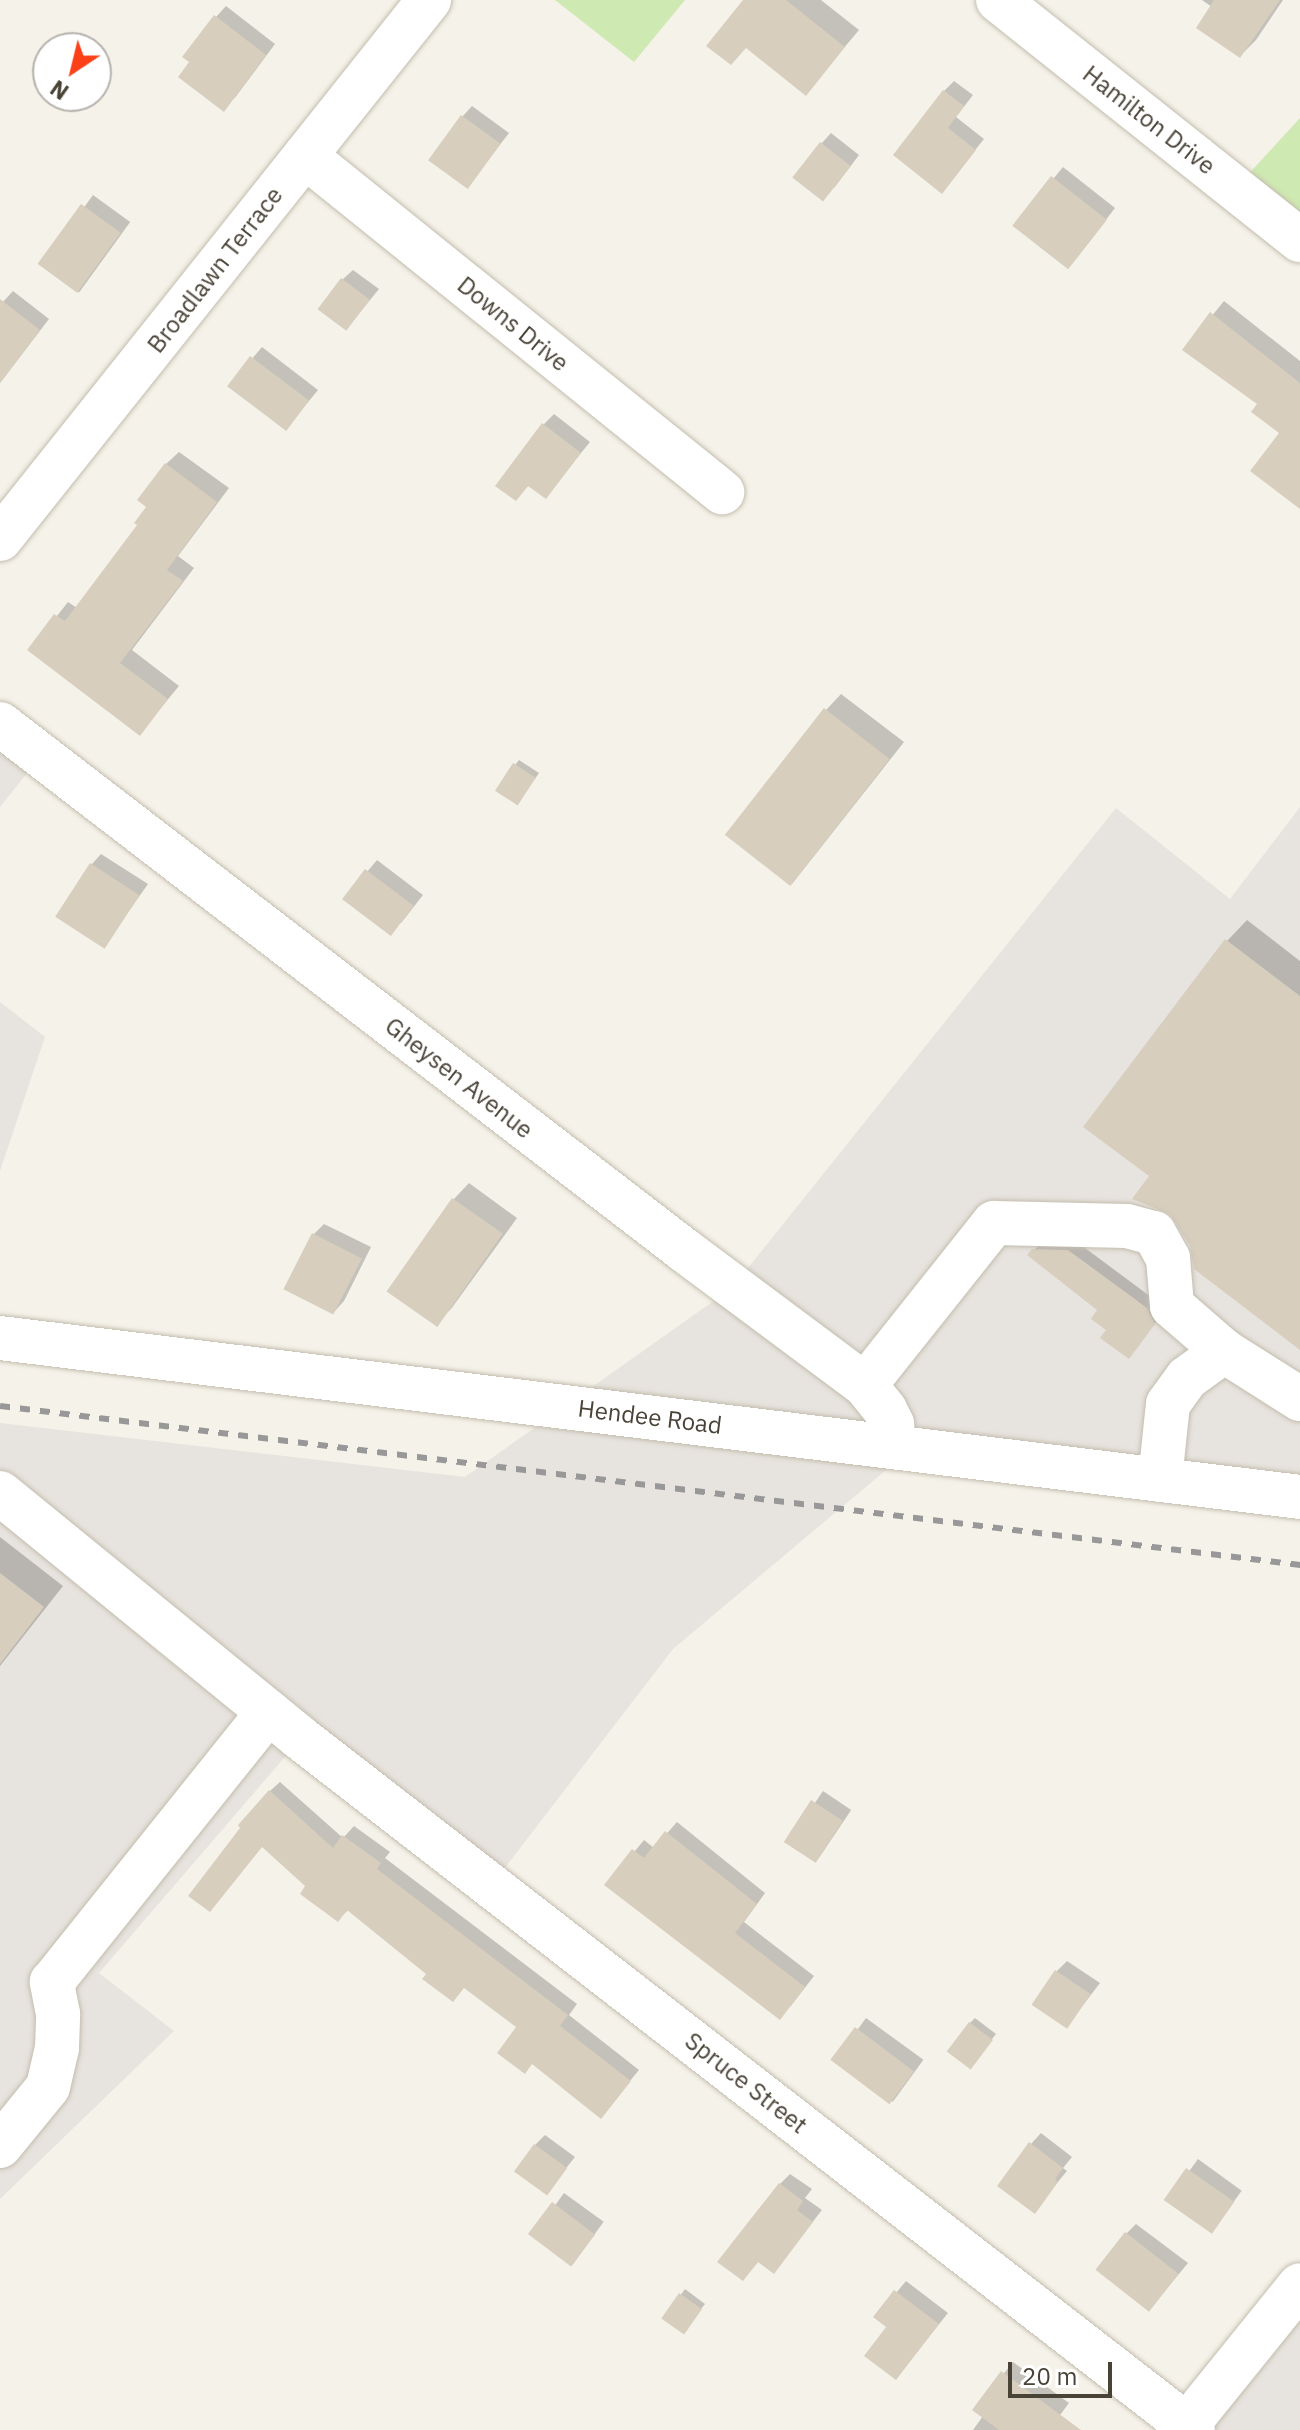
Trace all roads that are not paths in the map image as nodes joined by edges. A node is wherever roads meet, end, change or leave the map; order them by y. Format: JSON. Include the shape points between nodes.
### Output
{"nodes":[{"id":1,"x":429,"y":0,"type":"edge"},
{"id":2,"x":998,"y":0,"type":"edge"},
{"id":3,"x":305,"y":156,"type":"junction"},
{"id":4,"x":1300,"y":240,"type":"edge"},
{"id":5,"x":722,"y":492,"type":"dead end"},
{"id":6,"x":0,"y":539,"type":"edge"},
{"id":7,"x":0,"y":724,"type":"edge"},
{"id":8,"x":0,"y":1338,"type":"edge"},
{"id":9,"x":1224,"y":1351,"type":"junction"},
{"id":10,"x":865,"y":1385,"type":"junction"},
{"id":11,"x":1300,"y":1399,"type":"edge"},
{"id":12,"x":894,"y":1446,"type":"junction"},
{"id":13,"x":1160,"y":1480,"type":"junction"},
{"id":14,"x":0,"y":1493,"type":"edge"},
{"id":15,"x":1300,"y":1497,"type":"edge"},
{"id":16,"x":283,"y":1724,"type":"junction"},
{"id":17,"x":0,"y":2146,"type":"edge"},
{"id":18,"x":1300,"y":2285,"type":"edge"},
{"id":19,"x":1188,"y":2428,"type":"edge"}],
"edges":[{"from":1,"to":3,"type":"street","name":"Broadlawn Terrace"},
{"from":2,"to":4,"type":"street","name":"Hamilton Drive"},
{"from":3,"to":5,"type":"street","name":"Downs Drive"},
{"from":3,"to":6,"type":"street","name":"Broadlawn Terrace"},
{"from":7,"to":10,"type":"street","name":"Gheysen Avenue"},
{"from":8,"to":12,"type":"street","name":"Hendee Road"},
{"from":9,"to":10,"type":"street","via":[[1172,1306],[1168,1258],[1154,1233],[1127,1226],[994,1223]]},
{"from":9,"to":11,"type":"street"},
{"from":9,"to":13,"type":"street","via":[[1187,1378],[1168,1404]]},
{"from":10,"to":12,"type":"street","name":"Gheysen Avenue","via":[[892,1424]]},
{"from":12,"to":13,"type":"street","name":"Hendee Road"},
{"from":13,"to":15,"type":"street","name":"Hendee Road"},
{"from":14,"to":16,"type":"street","name":"Spruce Street"},
{"from":16,"to":17,"type":"street","via":[[52,1982],[57,2048],[48,2087]]},
{"from":16,"to":19,"type":"street","name":"Spruce Street"},
{"from":18,"to":19,"type":"street"}]}
